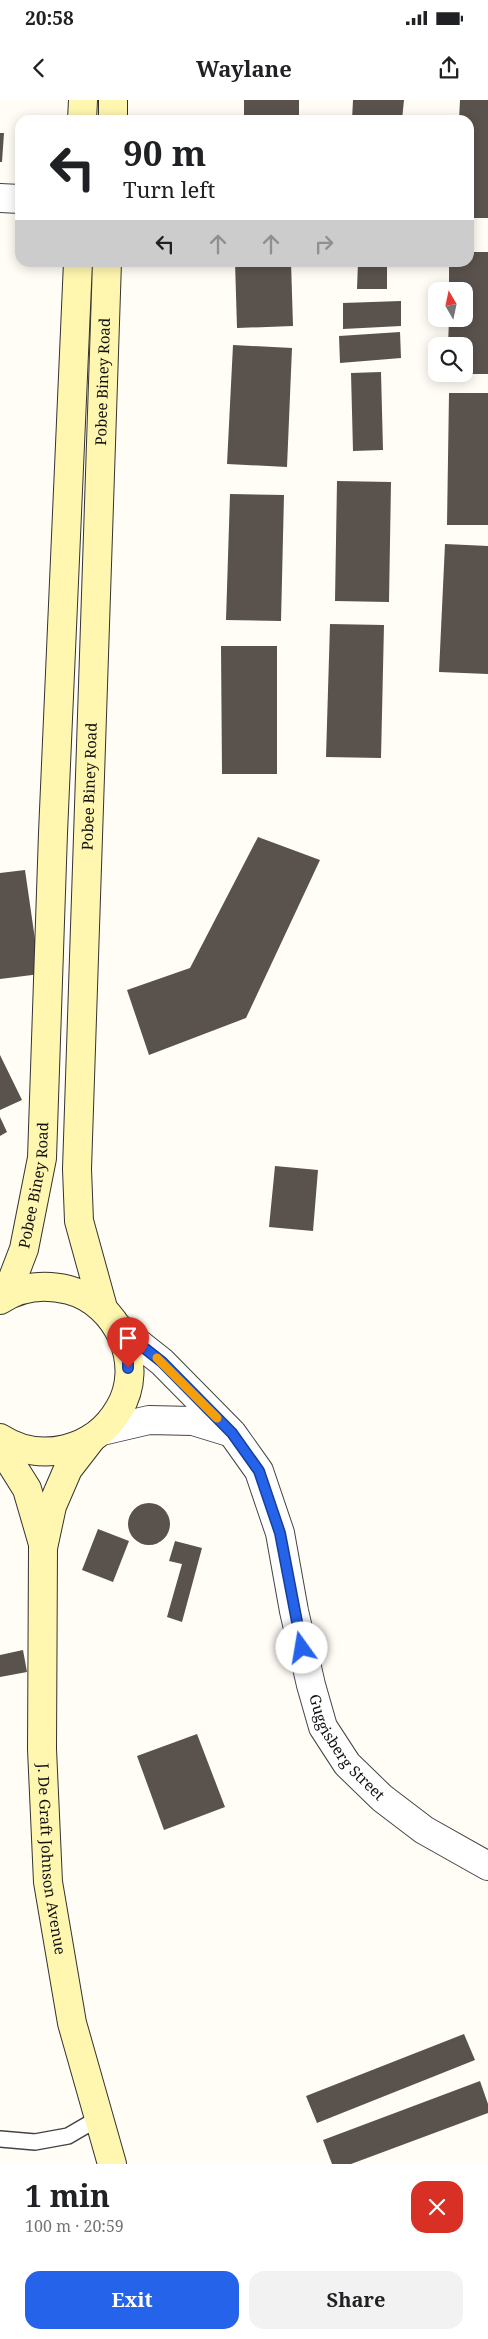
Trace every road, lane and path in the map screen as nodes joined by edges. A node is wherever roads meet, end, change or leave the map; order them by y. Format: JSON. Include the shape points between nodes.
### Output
{"nodes":[{"id":1,"x":83,"y":100,"type":"edge"},
{"id":2,"x":113,"y":100,"type":"edge"},
{"id":3,"x":82,"y":115,"type":"edge"},
{"id":4,"x":113,"y":115,"type":"edge"},
{"id":5,"x":0,"y":198,"type":"edge"},
{"id":6,"x":15,"y":199,"type":"edge"},
{"id":7,"x":78,"y":267,"type":"edge"},
{"id":8,"x":108,"y":267,"type":"edge"},
{"id":9,"x":3,"y":1298,"type":"edge"},
{"id":10,"x":111,"y":1318,"type":"junction"},
{"id":11,"x":232,"y":1433,"type":"junction"},
{"id":12,"x":97,"y":1434,"type":"junction"},
{"id":13,"x":0,"y":1438,"type":"edge"},
{"id":14,"x":0,"y":1446,"type":"edge"},
{"id":15,"x":43,"y":1548,"type":"junction"},
{"id":16,"x":488,"y":1866,"type":"edge"},
{"id":17,"x":99,"y":2118,"type":"junction"},
{"id":18,"x":0,"y":2139,"type":"edge"},
{"id":19,"x":112,"y":2164,"type":"edge"}],
"edges":[{"from":1,"to":3,"type":"street"},
{"from":2,"to":4,"type":"street"},
{"from":5,"to":6,"type":"street"},
{"from":7,"to":9,"type":"street","name":"Pobee Biney Road","via":[[42,1158],[24,1249]]},
{"from":8,"to":10,"type":"street","name":"Pobee Biney Road","via":[[77,1169],[79,1221]]},
{"from":9,"to":10,"type":"street","via":[[30,1287],[56,1286],[81,1293]]},
{"from":10,"to":11,"type":"street","name":"Guggisberg Street","via":[[162,1362]]},
{"from":10,"to":12,"type":"street","name":"Pobee Biney Road","via":[[128,1354],[129,1382],[120,1409]]},
{"from":11,"to":12,"type":"street","via":[[193,1421],[149,1420]]},
{"from":11,"to":16,"type":"street","name":"Guggisberg Street","via":[[259,1471],[280,1533],[294,1611],[323,1727],[347,1764],[382,1798],[424,1830]]},
{"from":12,"to":13,"type":"street","via":[[82,1444],[59,1451],[35,1452],[12,1446]]},
{"from":12,"to":15,"type":"street","name":"J. De Graft Johnson Avenue","via":[[68,1469],[52,1506]]},
{"from":14,"to":15,"type":"street","name":"J. De Graft Johnson Avenue","via":[[27,1489]]},
{"from":15,"to":17,"type":"street","name":"J. De Graft Johnson Avenue","via":[[42,1749],[48,1882],[72,2023]]},
{"from":17,"to":18,"type":"lane","via":[[68,2136],[35,2142]]},
{"from":17,"to":19,"type":"street","name":"J. De Graft Johnson Avenue"}]}
